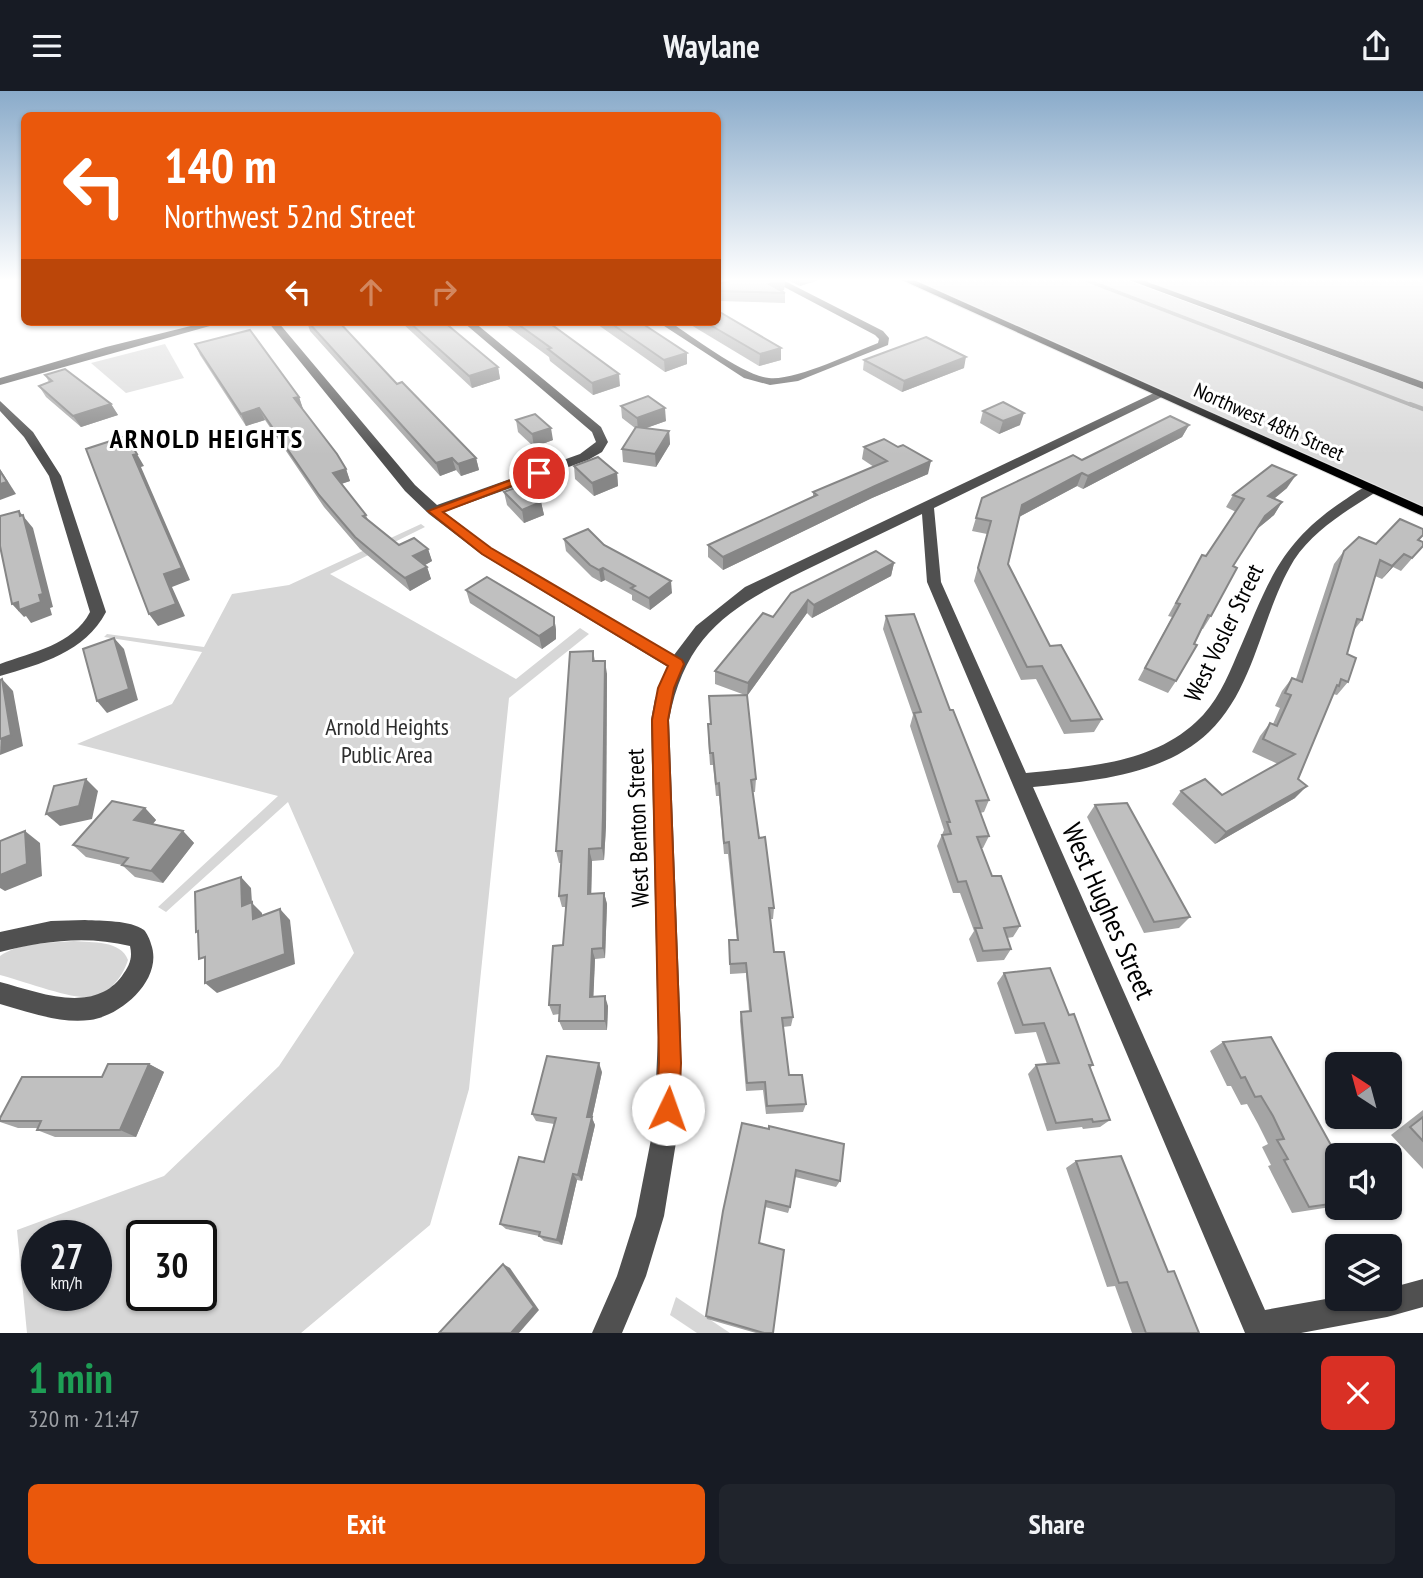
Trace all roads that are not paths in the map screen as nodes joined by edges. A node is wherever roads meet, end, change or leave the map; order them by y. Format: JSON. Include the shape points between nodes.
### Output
{"nodes":[{"id":1,"x":156,"y":338,"type":"edge"},
{"id":2,"x":286,"y":338,"type":"edge"},
{"id":3,"x":487,"y":338,"type":"edge"},
{"id":4,"x":688,"y":338,"type":"edge"},
{"id":5,"x":884,"y":338,"type":"edge"},
{"id":6,"x":1036,"y":338,"type":"edge"},
{"id":7,"x":1292,"y":338,"type":"edge"},
{"id":8,"x":0,"y":382,"type":"edge"},
{"id":9,"x":1423,"y":386,"type":"edge"},
{"id":10,"x":1160,"y":394,"type":"junction"},
{"id":11,"x":0,"y":404,"type":"edge"},
{"id":12,"x":1371,"y":489,"type":"junction"},
{"id":13,"x":927,"y":507,"type":"junction"},
{"id":14,"x":434,"y":511,"type":"junction"},
{"id":15,"x":1423,"y":512,"type":"edge"},
{"id":16,"x":676,"y":664,"type":"junction"},
{"id":17,"x":0,"y":670,"type":"edge"},
{"id":18,"x":1020,"y":781,"type":"junction"},
{"id":19,"x":0,"y":942,"type":"edge"},
{"id":20,"x":0,"y":993,"type":"edge"},
{"id":21,"x":1423,"y":1293,"type":"edge"},
{"id":22,"x":1259,"y":1329,"type":"edge"},
{"id":23,"x":607,"y":1333,"type":"edge"}],
"edges":[{"from":1,"to":8,"type":"street"},
{"from":2,"to":14,"type":"street"},
{"from":3,"to":14,"type":"street","via":[[602,438],[598,449],[589,455]]},
{"from":4,"to":5,"type":"street","via":[[748,376],[781,382],[875,350]]},
{"from":6,"to":10,"type":"main road","name":"Northwest 48th Street"},
{"from":7,"to":9,"type":"street"},
{"from":10,"to":12,"type":"main road","name":"Northwest 48th Street"},
{"from":10,"to":13,"type":"street","name":"West Benton Street"},
{"from":11,"to":17,"type":"street","via":[[29,435],[61,488],[97,605],[96,618],[88,628],[59,648]]},
{"from":12,"to":15,"type":"main road","name":"Northwest 48th Street"},
{"from":12,"to":18,"type":"street","name":"West Vosler Street","via":[[1319,524],[1287,560],[1224,700],[1201,729],[1137,763]]},
{"from":13,"to":16,"type":"street","name":"West Benton Street","via":[[739,598],[699,632]]},
{"from":13,"to":18,"type":"street","name":"West Hughes Street","via":[[933,582]]},
{"from":14,"to":16,"type":"street","via":[[486,551]]},
{"from":16,"to":23,"type":"street","name":"West Benton Street","via":[[660,720],[670,1063],[667,1125],[642,1240]]},
{"from":18,"to":22,"type":"street","name":"West Hughes Street"},
{"from":19,"to":20,"type":"street","via":[[58,929],[91,929],[137,938],[143,953],[130,984],[94,1009],[69,1010]]},
{"from":21,"to":22,"type":"street"}]}
